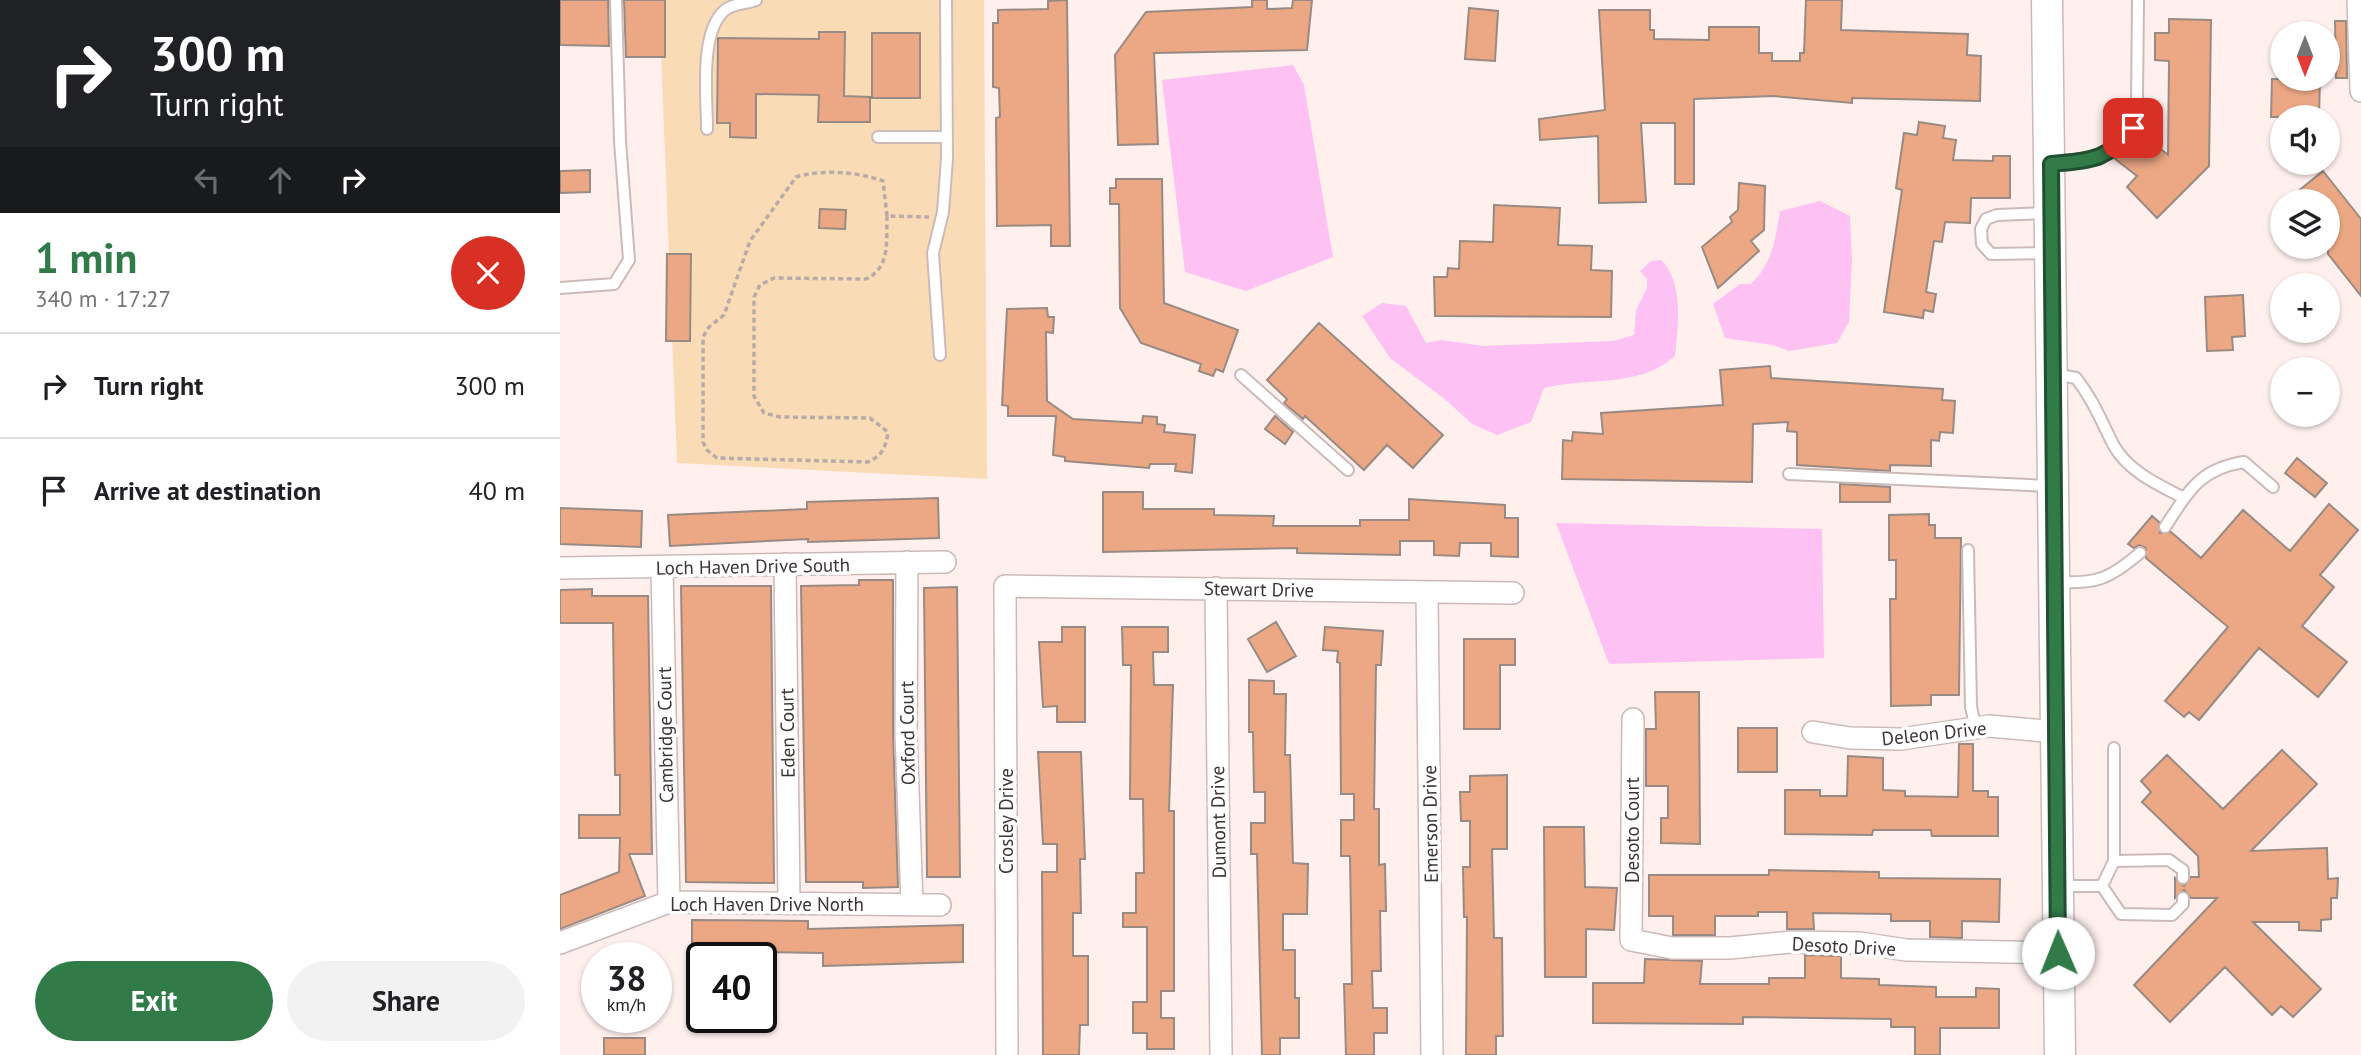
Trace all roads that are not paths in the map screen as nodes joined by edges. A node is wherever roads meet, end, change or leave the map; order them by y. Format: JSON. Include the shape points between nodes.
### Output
{"nodes":[{"id":1,"x":616,"y":0,"type":"edge"},
{"id":2,"x":756,"y":0,"type":"edge"},
{"id":3,"x":946,"y":0,"type":"edge"},
{"id":4,"x":2046,"y":0,"type":"edge"},
{"id":5,"x":2138,"y":0,"type":"edge"},
{"id":6,"x":2358,"y":0,"type":"edge"},
{"id":7,"x":2361,"y":90,"type":"edge"},
{"id":8,"x":706,"y":129,"type":"dead end"},
{"id":9,"x":878,"y":137,"type":"dead end"},
{"id":10,"x":947,"y":137,"type":"junction"},
{"id":11,"x":2051,"y":164,"type":"junction"},
{"id":12,"x":2051,"y":213,"type":"junction"},
{"id":13,"x":2051,"y":253,"type":"junction"},
{"id":14,"x":560,"y":288,"type":"edge"},
{"id":15,"x":940,"y":355,"type":"dead end"},
{"id":16,"x":2052,"y":374,"type":"junction"},
{"id":17,"x":1241,"y":375,"type":"dead end"},
{"id":18,"x":1348,"y":470,"type":"dead end"},
{"id":19,"x":1789,"y":474,"type":"dead end"},
{"id":20,"x":2052,"y":486,"type":"junction"},
{"id":21,"x":2273,"y":487,"type":"dead end"},
{"id":22,"x":2184,"y":498,"type":"junction"},
{"id":23,"x":2165,"y":527,"type":"dead end"},
{"id":24,"x":1968,"y":550,"type":"dead end"},
{"id":25,"x":2140,"y":553,"type":"dead end"},
{"id":26,"x":907,"y":562,"type":"junction"},
{"id":27,"x":945,"y":562,"type":"dead end"},
{"id":28,"x":785,"y":564,"type":"junction"},
{"id":29,"x":560,"y":568,"type":"edge"},
{"id":30,"x":662,"y":568,"type":"junction"},
{"id":31,"x":2054,"y":582,"type":"junction"},
{"id":32,"x":1006,"y":586,"type":"joint"},
{"id":33,"x":1216,"y":589,"type":"junction"},
{"id":34,"x":1427,"y":593,"type":"junction"},
{"id":35,"x":1513,"y":593,"type":"dead end"},
{"id":36,"x":1633,"y":719,"type":"dead end"},
{"id":37,"x":1976,"y":728,"type":"junction"},
{"id":38,"x":1813,"y":732,"type":"dead end"},
{"id":39,"x":2056,"y":732,"type":"junction"},
{"id":40,"x":2114,"y":748,"type":"dead end"},
{"id":41,"x":2114,"y":861,"type":"junction"},
{"id":42,"x":2183,"y":878,"type":"dead end"},
{"id":43,"x":2057,"y":886,"type":"junction"},
{"id":44,"x":2102,"y":886,"type":"junction"},
{"id":45,"x":2183,"y":898,"type":"dead end"},
{"id":46,"x":669,"y":902,"type":"junction"},
{"id":47,"x":789,"y":902,"type":"junction"},
{"id":48,"x":912,"y":904,"type":"junction"},
{"id":49,"x":940,"y":905,"type":"dead end"},
{"id":50,"x":1631,"y":940,"type":"joint"},
{"id":51,"x":560,"y":943,"type":"edge"},
{"id":52,"x":2058,"y":953,"type":"junction"},
{"id":53,"x":1007,"y":1055,"type":"edge"},
{"id":54,"x":1221,"y":1055,"type":"edge"},
{"id":55,"x":1432,"y":1055,"type":"edge"},
{"id":56,"x":2060,"y":1055,"type":"edge"}],
"edges":[{"from":1,"to":14,"type":"lane","via":[[629,260],[614,284]]},
{"from":2,"to":8,"type":"lane","via":[[723,12],[710,37]]},
{"from":3,"to":10,"type":"lane"},
{"from":4,"to":11,"type":"street"},
{"from":5,"to":11,"type":"lane","via":[[2133,128],[2118,148],[2099,159]]},
{"from":6,"to":7,"type":"street"},
{"from":9,"to":10,"type":"lane"},
{"from":10,"to":15,"type":"lane","via":[[941,217],[933,253]]},
{"from":11,"to":12,"type":"street"},
{"from":12,"to":13,"type":"street"},
{"from":12,"to":13,"type":"lane","via":[[1997,215],[1986,219],[1981,229],[1982,244],[1991,254]]},
{"from":13,"to":16,"type":"street"},
{"from":16,"to":20,"type":"street"},
{"from":16,"to":22,"type":"lane","via":[[2076,378],[2095,402],[2115,448],[2146,479]]},
{"from":17,"to":18,"type":"lane"},
{"from":19,"to":20,"type":"lane"},
{"from":20,"to":31,"type":"street"},
{"from":21,"to":22,"type":"lane","via":[[2244,462],[2209,471]]},
{"from":22,"to":23,"type":"lane"},
{"from":24,"to":37,"type":"lane"},
{"from":25,"to":31,"type":"lane","via":[[2117,573],[2100,580]]},
{"from":26,"to":27,"type":"street","name":"Loch Haven Drive South"},
{"from":26,"to":28,"type":"street","name":"Loch Haven Drive South"},
{"from":26,"to":48,"type":"street","name":"Oxford Court"},
{"from":28,"to":30,"type":"street","name":"Loch Haven Drive South"},
{"from":28,"to":47,"type":"street","name":"Eden Court"},
{"from":29,"to":30,"type":"street","name":"Loch Haven Drive South"},
{"from":30,"to":46,"type":"street","name":"Cambridge Court"},
{"from":31,"to":39,"type":"street"},
{"from":32,"to":33,"type":"street","name":"Stewart Drive"},
{"from":32,"to":53,"type":"street","name":"Crosley Drive"},
{"from":33,"to":34,"type":"street","name":"Stewart Drive"},
{"from":33,"to":54,"type":"street","name":"Dumont Drive"},
{"from":34,"to":35,"type":"street","name":"Stewart Drive"},
{"from":34,"to":55,"type":"street","name":"Emerson Drive"},
{"from":36,"to":50,"type":"street","name":"Desoto Court"},
{"from":37,"to":38,"type":"street","name":"Deleon Drive","via":[[1901,739]]},
{"from":37,"to":39,"type":"street","name":"Deleon Drive"},
{"from":39,"to":43,"type":"street"},
{"from":40,"to":41,"type":"lane"},
{"from":41,"to":42,"type":"lane","via":[[2169,860],[2182,870]]},
{"from":41,"to":44,"type":"lane"},
{"from":43,"to":44,"type":"lane"},
{"from":43,"to":52,"type":"street"},
{"from":44,"to":45,"type":"lane","via":[[2121,914],[2172,915]]},
{"from":46,"to":47,"type":"street","name":"Loch Haven Drive North"},
{"from":46,"to":51,"type":"street","name":"Loch Haven Drive North"},
{"from":47,"to":48,"type":"street","name":"Loch Haven Drive North"},
{"from":48,"to":49,"type":"street","name":"Loch Haven Drive North"},
{"from":50,"to":52,"type":"street","name":"Desoto Drive","via":[[1672,948],[1860,943],[1906,950]]},
{"from":52,"to":56,"type":"street"}]}
